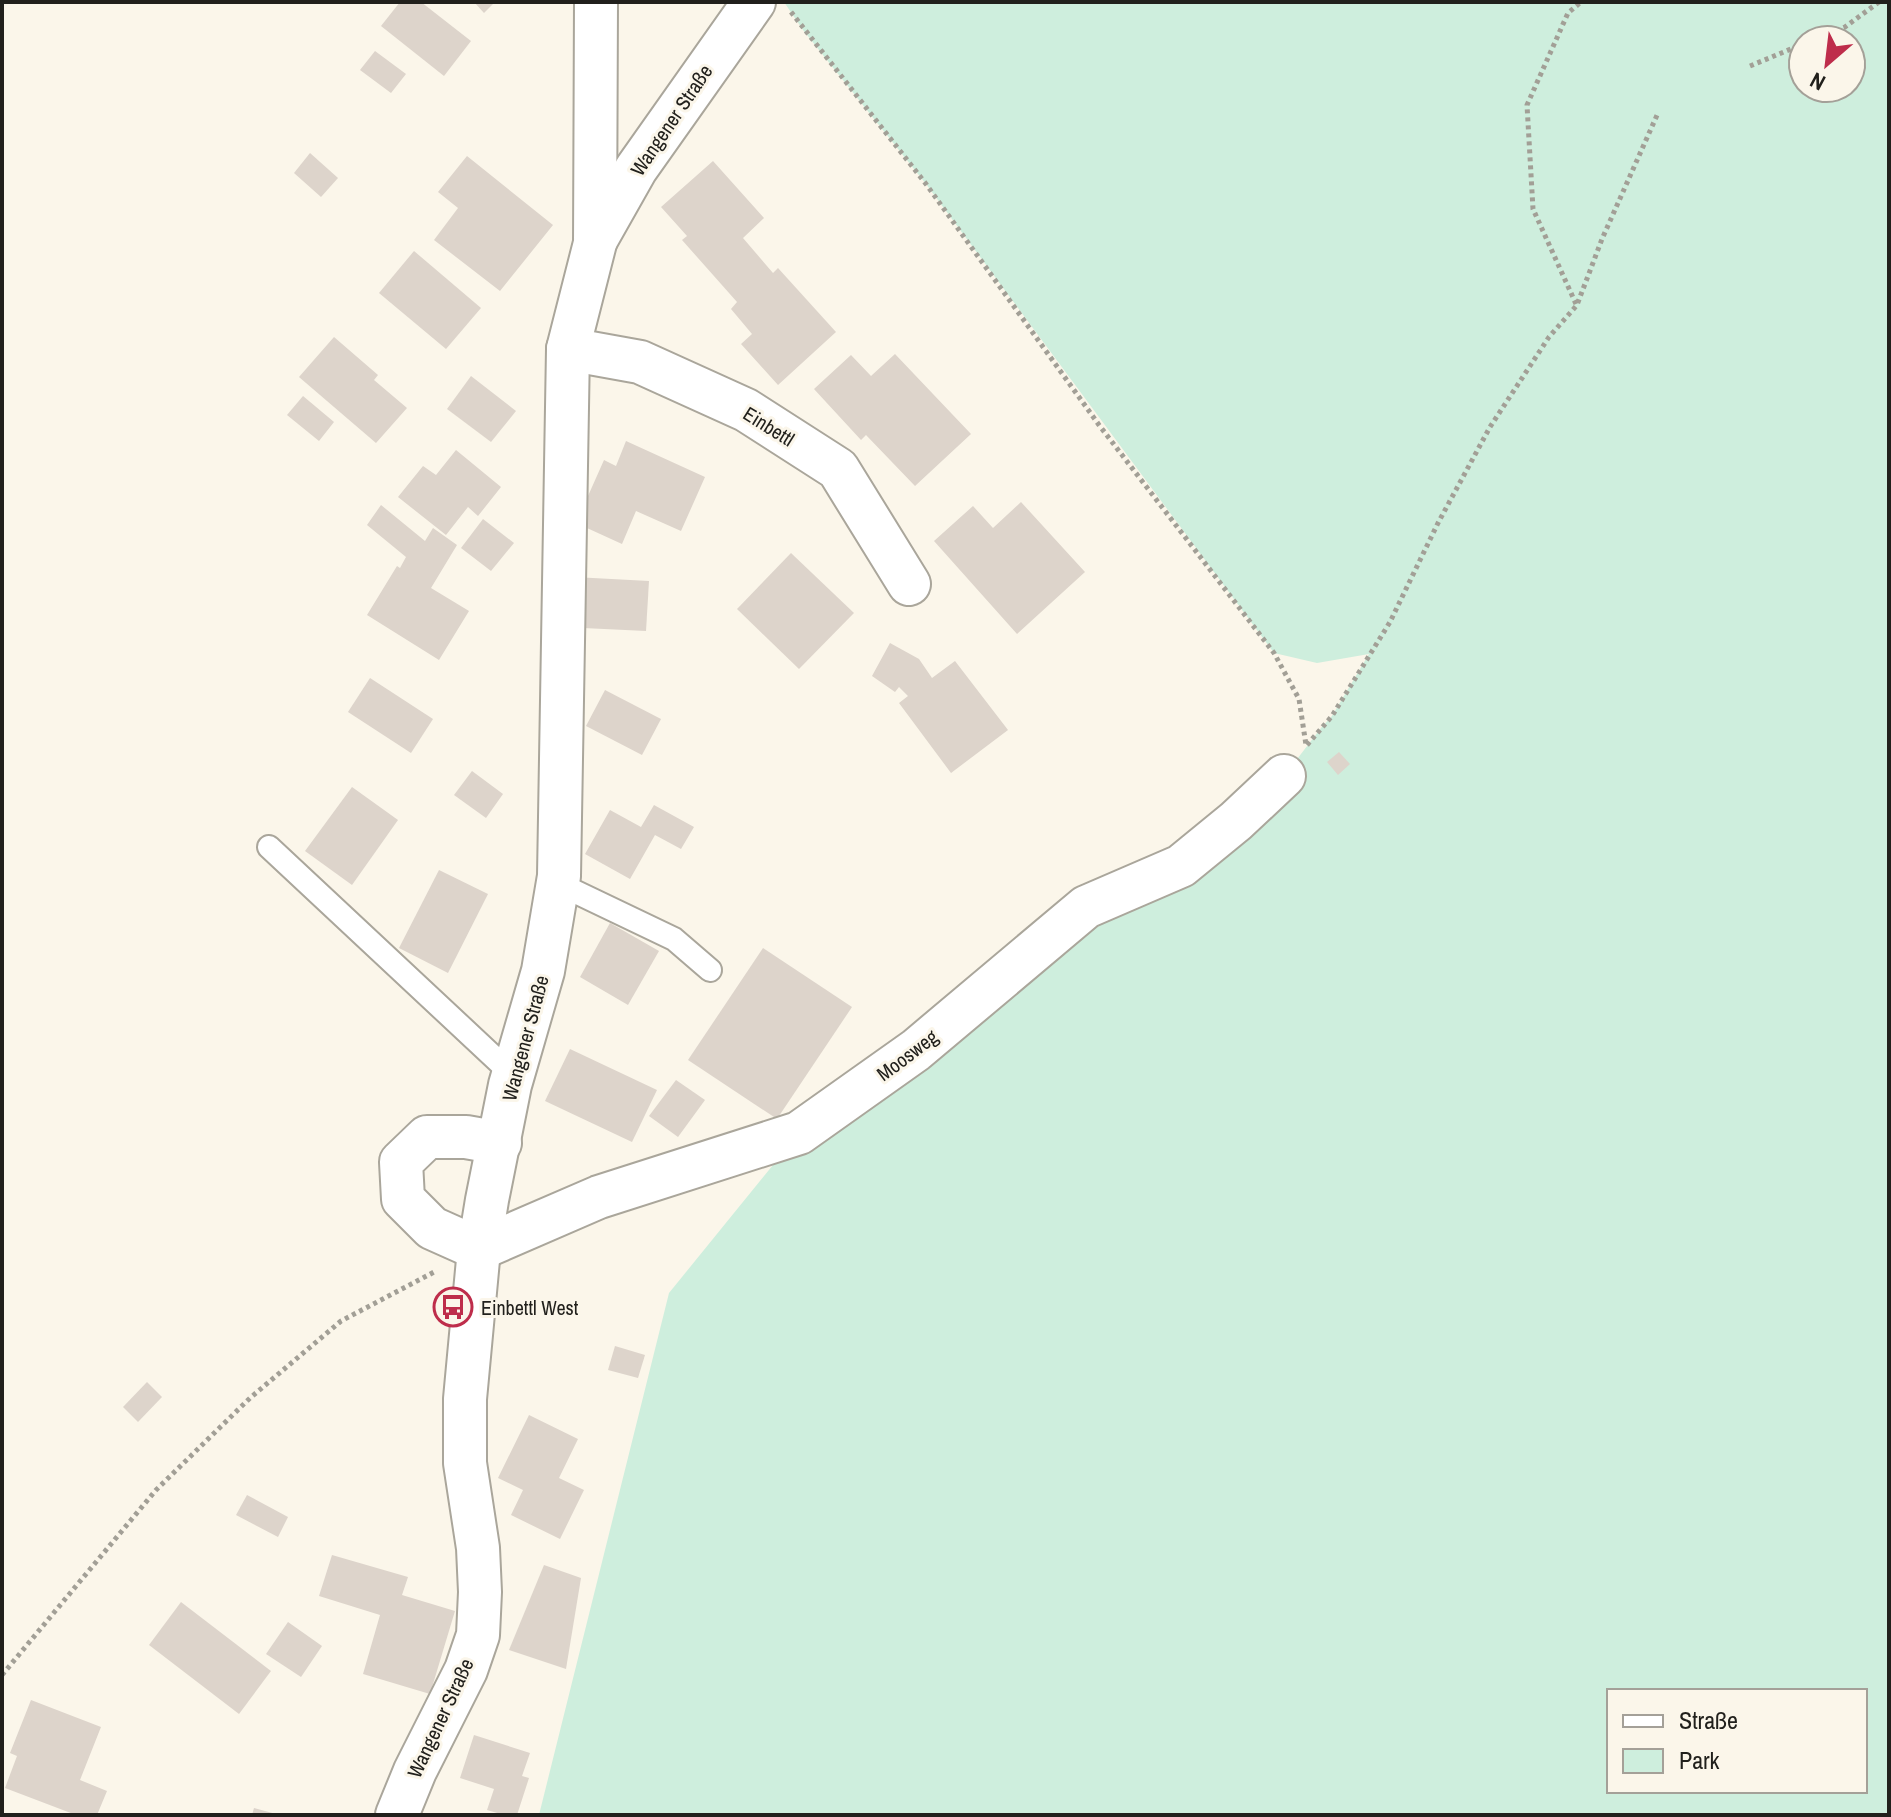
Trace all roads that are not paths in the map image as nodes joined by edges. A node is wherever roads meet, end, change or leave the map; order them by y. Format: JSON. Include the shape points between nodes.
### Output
{"nodes":[{"id":1,"x":754,"y":2,"type":"edge"},
{"id":2,"x":599,"y":4,"type":"edge"},
{"id":3,"x":595,"y":243,"type":"junction"},
{"id":4,"x":568,"y":349,"type":"junction"},
{"id":5,"x":909,"y":584,"type":"dead end"},
{"id":6,"x":1295,"y":761,"type":"road end"},
{"id":7,"x":269,"y":847,"type":"dead end"},
{"id":8,"x":557,"y":883,"type":"junction"},
{"id":9,"x":710,"y":970,"type":"dead end"},
{"id":10,"x":513,"y":1075,"type":"junction"},
{"id":11,"x":500,"y":1143,"type":"junction"},
{"id":12,"x":479,"y":1249,"type":"junction"},
{"id":13,"x":397,"y":1815,"type":"edge"}],
"edges":[{"from":1,"to":3,"type":"street","name":"Wangener Straße","via":[[636,169]]},
{"from":2,"to":3,"type":"street","name":"Wangener Straße"},
{"from":3,"to":4,"type":"street","name":"Wangener Straße"},
{"from":4,"to":5,"type":"street","name":"Einbettl","via":[[640,362],[746,410],[838,469]]},
{"from":4,"to":8,"type":"street","name":"Wangener Straße"},
{"from":6,"to":12,"type":"street","name":"Moosweg","via":[[1236,821],[1181,866],[1086,907],[916,1050],[799,1133],[599,1197]]},
{"from":7,"to":10,"type":"lane"},
{"from":8,"to":9,"type":"lane","via":[[674,939]]},
{"from":8,"to":10,"type":"street","name":"Wangener Straße","via":[[543,971]]},
{"from":10,"to":11,"type":"street","name":"Wangener Straße"},
{"from":11,"to":12,"type":"street","name":"Wangener Straße"},
{"from":11,"to":12,"type":"street","via":[[427,1137],[401,1162],[403,1199],[432,1228]]},
{"from":12,"to":13,"type":"street","name":"Wangener Straße","via":[[465,1399],[465,1463],[478,1548],[478,1635]]}]}
